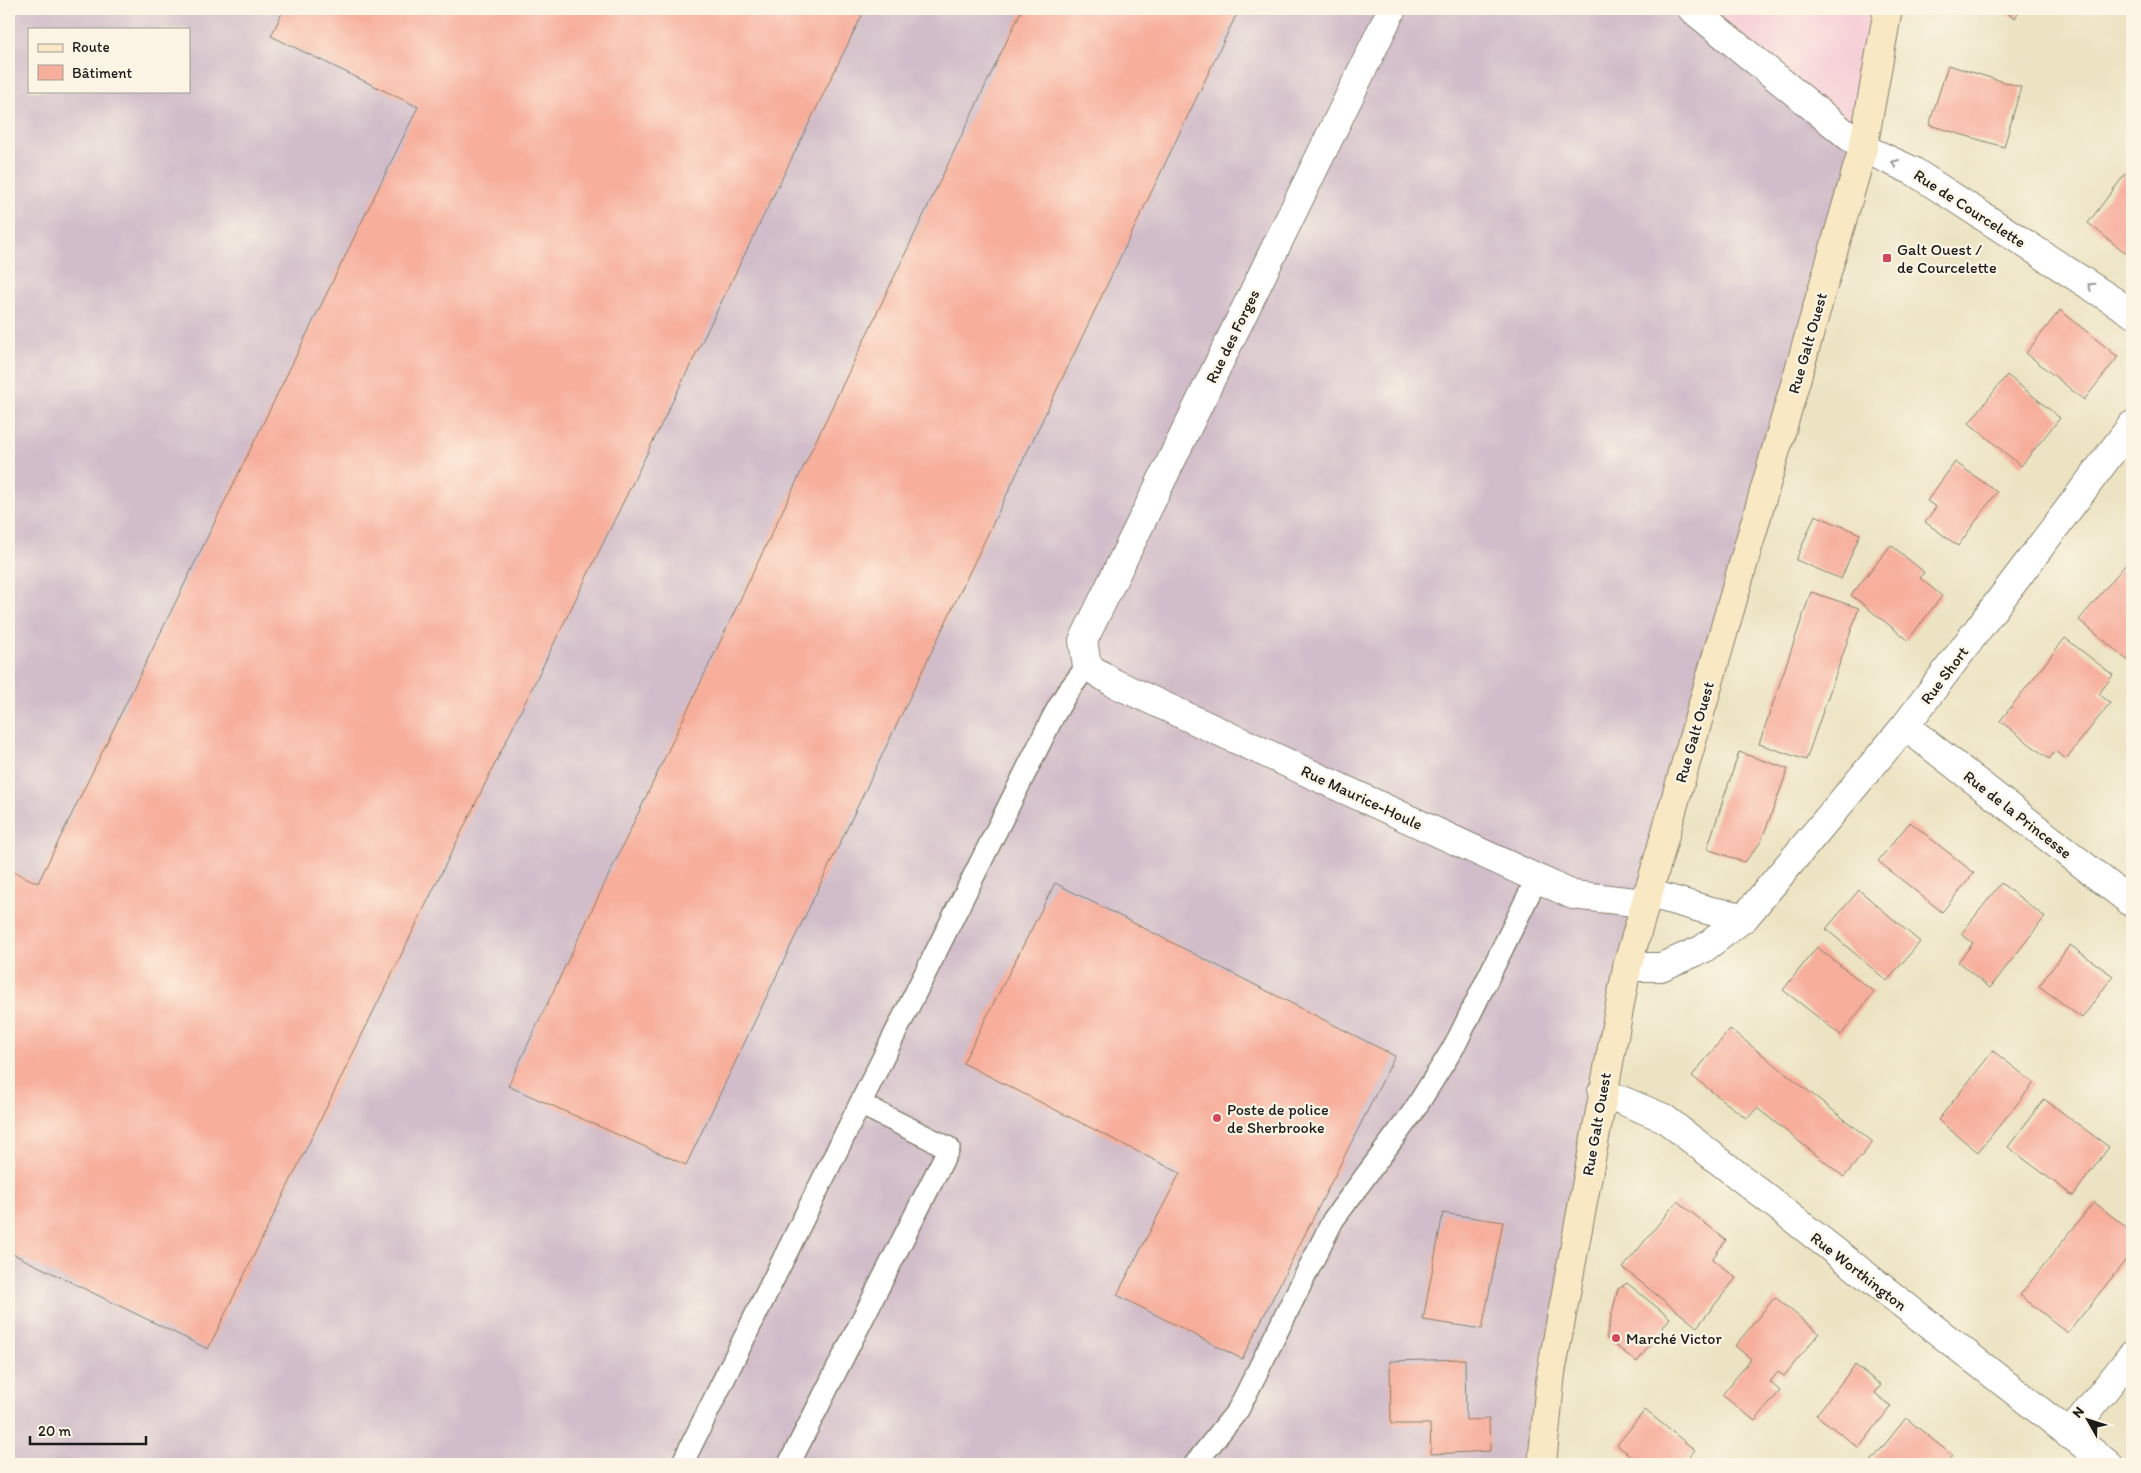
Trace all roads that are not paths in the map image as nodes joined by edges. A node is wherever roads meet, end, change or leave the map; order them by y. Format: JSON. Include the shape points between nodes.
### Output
{"nodes":[{"id":1,"x":1392,"y":9,"type":"edge"},
{"id":2,"x":1692,"y":9,"type":"edge"},
{"id":3,"x":1888,"y":9,"type":"edge"},
{"id":4,"x":1863,"y":148,"type":"junction"},
{"id":5,"x":2132,"y":313,"type":"edge"},
{"id":6,"x":2132,"y":425,"type":"edge"},
{"id":7,"x":1087,"y":666,"type":"junction"},
{"id":8,"x":1904,"y":726,"type":"junction"},
{"id":9,"x":1537,"y":878,"type":"junction"},
{"id":10,"x":1646,"y":898,"type":"junction"},
{"id":11,"x":2132,"y":903,"type":"edge"},
{"id":12,"x":1745,"y":917,"type":"junction"},
{"id":13,"x":1627,"y":967,"type":"junction"},
{"id":14,"x":1602,"y":1092,"type":"junction"},
{"id":15,"x":860,"y":1104,"type":"junction"},
{"id":16,"x":2132,"y":1356,"type":"edge"},
{"id":17,"x":2070,"y":1435,"type":"junction"},
{"id":18,"x":682,"y":1464,"type":"edge"},
{"id":19,"x":789,"y":1464,"type":"edge"},
{"id":20,"x":1195,"y":1464,"type":"edge"},
{"id":21,"x":1542,"y":1464,"type":"edge"},
{"id":22,"x":2108,"y":1464,"type":"edge"}],
"edges":[{"from":1,"to":7,"type":"street","name":"Rue des Forges","via":[[1083,641]]},
{"from":2,"to":4,"type":"street","name":"Rue de Courcelette"},
{"from":3,"to":4,"type":"main road","name":"Rue Galt Ouest"},
{"from":5,"to":4,"type":"street","name":"Rue de Courcelette","one_way":true,"via":[[1913,171]]},
{"from":4,"to":10,"type":"main road","name":"Rue Galt Ouest"},
{"from":6,"to":8,"type":"street","name":"Rue Short"},
{"from":7,"to":9,"type":"street","name":"Rue Maurice-Houle","via":[[1114,683]]},
{"from":7,"to":15,"type":"lane","via":[[1053,717]]},
{"from":8,"to":11,"type":"street","name":"Rue de la Princesse"},
{"from":8,"to":12,"type":"street","name":"Rue Short"},
{"from":9,"to":10,"type":"street","name":"Rue Maurice-Houle","via":[[1573,895]]},
{"from":9,"to":20,"type":"lane","via":[[1455,1045],[1413,1112],[1333,1220],[1238,1410]]},
{"from":10,"to":12,"type":"street"},
{"from":10,"to":13,"type":"main road","name":"Rue Galt Ouest"},
{"from":12,"to":13,"type":"street","name":"Rue Short","via":[[1703,949],[1661,967]]},
{"from":13,"to":14,"type":"main road","name":"Rue Galt Ouest"},
{"from":14,"to":17,"type":"street","name":"Rue Worthington","via":[[1664,1118]]},
{"from":14,"to":21,"type":"main road","name":"Rue Galt Ouest","via":[[1551,1373]]},
{"from":15,"to":18,"type":"lane"},
{"from":15,"to":19,"type":"lane","via":[[949,1148]]},
{"from":16,"to":17,"type":"street"},
{"from":17,"to":22,"type":"street","name":"Rue Worthington"}]}
